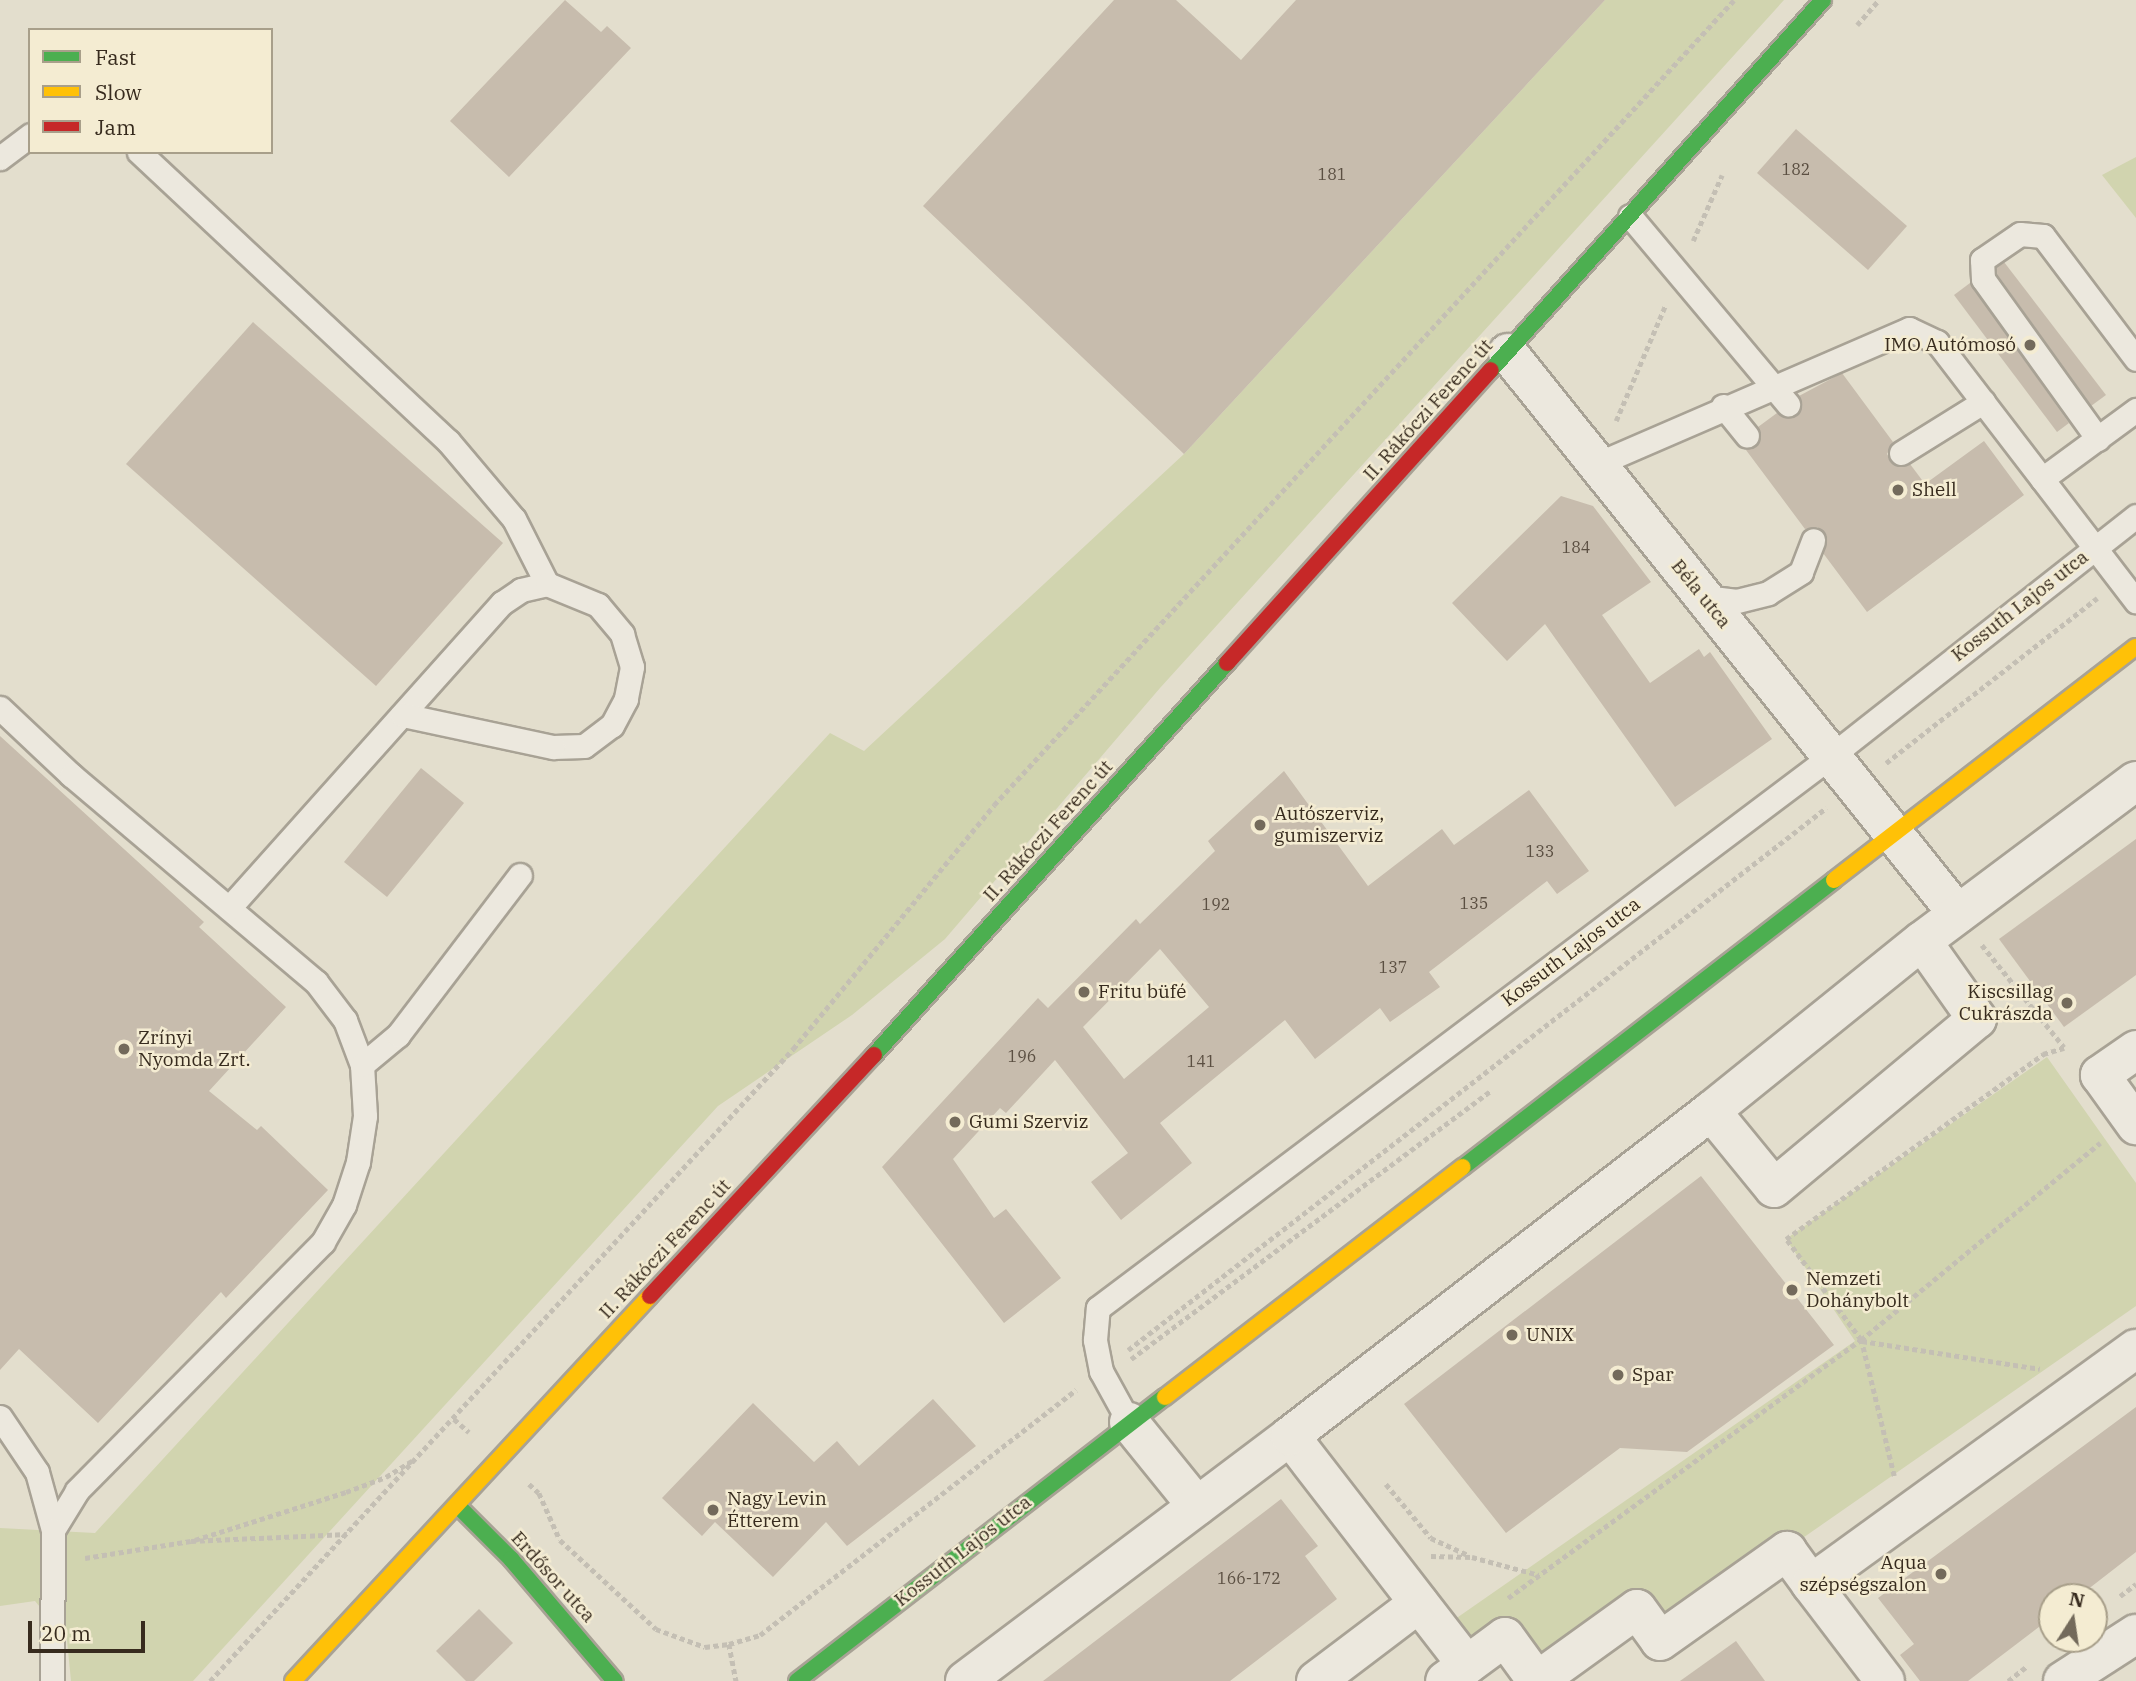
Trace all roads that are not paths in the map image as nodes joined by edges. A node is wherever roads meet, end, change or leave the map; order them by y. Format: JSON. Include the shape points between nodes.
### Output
{"nodes":[{"id":1,"x":1823,"y":0,"type":"edge"},
{"id":2,"x":28,"y":137,"type":"edge"},
{"id":3,"x":141,"y":154,"type":"edge"},
{"id":4,"x":0,"y":158,"type":"edge"},
{"id":5,"x":1630,"y":216,"type":"junction"},
{"id":6,"x":1507,"y":353,"type":"junction"},
{"id":7,"x":2136,"y":359,"type":"edge"},
{"id":8,"x":1772,"y":385,"type":"junction"},
{"id":9,"x":1983,"y":402,"type":"junction"},
{"id":10,"x":1788,"y":404,"type":"dead end"},
{"id":11,"x":1723,"y":406,"type":"junction"},
{"id":12,"x":2136,"y":410,"type":"edge"},
{"id":13,"x":1747,"y":436,"type":"dead end"},
{"id":14,"x":2098,"y":439,"type":"junction"},
{"id":15,"x":1901,"y":453,"type":"dead end"},
{"id":16,"x":1597,"y":464,"type":"junction"},
{"id":17,"x":2042,"y":478,"type":"junction"},
{"id":18,"x":2136,"y":516,"type":"edge"},
{"id":19,"x":1813,"y":540,"type":"dead end"},
{"id":20,"x":2095,"y":547,"type":"junction"},
{"id":21,"x":547,"y":584,"type":"junction"},
{"id":22,"x":1704,"y":597,"type":"junction"},
{"id":23,"x":2136,"y":601,"type":"edge"},
{"id":24,"x":2136,"y":647,"type":"edge"},
{"id":25,"x":0,"y":708,"type":"edge"},
{"id":26,"x":402,"y":715,"type":"junction"},
{"id":27,"x":1831,"y":756,"type":"junction"},
{"id":28,"x":2136,"y":780,"type":"edge"},
{"id":29,"x":1895,"y":835,"type":"junction"},
{"id":30,"x":520,"y":875,"type":"dead end"},
{"id":31,"x":229,"y":908,"type":"junction"},
{"id":32,"x":1968,"y":926,"type":"junction"},
{"id":33,"x":1922,"y":941,"type":"junction"},
{"id":34,"x":2136,"y":1050,"type":"edge"},
{"id":35,"x":362,"y":1065,"type":"junction"},
{"id":36,"x":1711,"y":1111,"type":"junction"},
{"id":37,"x":2133,"y":1121,"type":"edge"},
{"id":38,"x":2136,"y":1349,"type":"edge"},
{"id":39,"x":0,"y":1417,"type":"edge"},
{"id":40,"x":1129,"y":1422,"type":"junction"},
{"id":41,"x":1290,"y":1436,"type":"junction"},
{"id":42,"x":457,"y":1505,"type":"junction"},
{"id":43,"x":1197,"y":1506,"type":"junction"},
{"id":44,"x":53,"y":1530,"type":"junction"},
{"id":45,"x":1811,"y":1584,"type":"junction"},
{"id":46,"x":1419,"y":1603,"type":"junction"},
{"id":47,"x":2136,"y":1634,"type":"edge"},
{"id":48,"x":1456,"y":1673,"type":"edge"},
{"id":49,"x":614,"y":1679,"type":"edge"},
{"id":50,"x":52,"y":1681,"type":"edge"},
{"id":51,"x":293,"y":1681,"type":"edge"},
{"id":52,"x":797,"y":1681,"type":"edge"},
{"id":53,"x":965,"y":1681,"type":"edge"},
{"id":54,"x":1316,"y":1681,"type":"edge"},
{"id":55,"x":1885,"y":1681,"type":"edge"},
{"id":56,"x":2063,"y":1681,"type":"edge"}],
"edges":[{"from":1,"to":5,"type":"main road","name":"II. Rákóczi Ferenc út"},
{"from":2,"to":4,"type":"lane"},
{"from":3,"to":21,"type":"lane","via":[[448,441],[514,519]]},
{"from":5,"to":6,"type":"main road","name":"II. Rákóczi Ferenc út"},
{"from":5,"to":8,"type":"lane"},
{"from":6,"to":16,"type":"street","name":"Béla utca"},
{"from":6,"to":42,"type":"main road","name":"II. Rákóczi Ferenc út","via":[[898,1030]]},
{"from":7,"to":14,"type":"lane","via":[[2043,236],[2020,233],[1982,260],[1983,279]]},
{"from":8,"to":9,"type":"lane","via":[[1909,329],[1937,342]]},
{"from":8,"to":10,"type":"lane"},
{"from":8,"to":11,"type":"lane"},
{"from":9,"to":15,"type":"lane"},
{"from":9,"to":17,"type":"lane"},
{"from":11,"to":13,"type":"lane"},
{"from":11,"to":16,"type":"lane"},
{"from":12,"to":14,"type":"lane"},
{"from":14,"to":17,"type":"lane"},
{"from":16,"to":22,"type":"street","name":"Béla utca"},
{"from":17,"to":20,"type":"lane"},
{"from":18,"to":20,"type":"lane","name":"Kossuth Lajos utca"},
{"from":19,"to":22,"type":"lane","via":[[1801,572],[1768,593],[1737,601]]},
{"from":20,"to":23,"type":"lane"},
{"from":20,"to":27,"type":"lane","name":"Kossuth Lajos utca"},
{"from":21,"to":26,"type":"lane","via":[[521,590],[502,603]]},
{"from":21,"to":26,"type":"lane","via":[[598,605],[622,634],[632,667],[626,699],[612,725],[584,746],[553,747]]},
{"from":22,"to":27,"type":"street","name":"Béla utca"},
{"from":24,"to":29,"type":"main road","name":"Kossuth Lajos utca"},
{"from":25,"to":31,"type":"lane","via":[[71,775]]},
{"from":26,"to":31,"type":"lane"},
{"from":27,"to":29,"type":"street","name":"Béla utca"},
{"from":27,"to":40,"type":"lane","name":"Kossuth Lajos utca","via":[[1098,1308],[1095,1340],[1101,1371]]},
{"from":28,"to":32,"type":"street"},
{"from":29,"to":32,"type":"street","name":"Béla utca"},
{"from":29,"to":40,"type":"main road","name":"Kossuth Lajos utca"},
{"from":30,"to":35,"type":"lane","via":[[398,1035]]},
{"from":31,"to":35,"type":"lane","via":[[316,982],[345,1020]]},
{"from":32,"to":33,"type":"street"},
{"from":33,"to":36,"type":"street"},
{"from":33,"to":36,"type":"street","via":[[1976,1019],[1774,1188]]},
{"from":34,"to":37,"type":"street","via":[[2100,1075]]},
{"from":35,"to":44,"type":"lane","via":[[365,1116],[358,1162],[344,1205],[323,1242],[78,1491]]},
{"from":36,"to":41,"type":"street"},
{"from":38,"to":45,"type":"street"},
{"from":39,"to":44,"type":"lane","via":[[37,1472]]},
{"from":40,"to":43,"type":"street"},
{"from":40,"to":52,"type":"main road","name":"Kossuth Lajos utca"},
{"from":41,"to":43,"type":"street"},
{"from":41,"to":46,"type":"street"},
{"from":42,"to":49,"type":"main road","name":"Erdősor utca","via":[[511,1559]]},
{"from":42,"to":51,"type":"main road","name":"II. Rákóczi Ferenc út"},
{"from":43,"to":53,"type":"street"},
{"from":44,"to":50,"type":"lane"},
{"from":45,"to":48,"type":"street","via":[[1787,1551],[1660,1641],[1637,1609],[1537,1681],[1505,1636]]},
{"from":45,"to":55,"type":"street"},
{"from":46,"to":48,"type":"street"},
{"from":46,"to":54,"type":"street"},
{"from":47,"to":56,"type":"street"}]}
